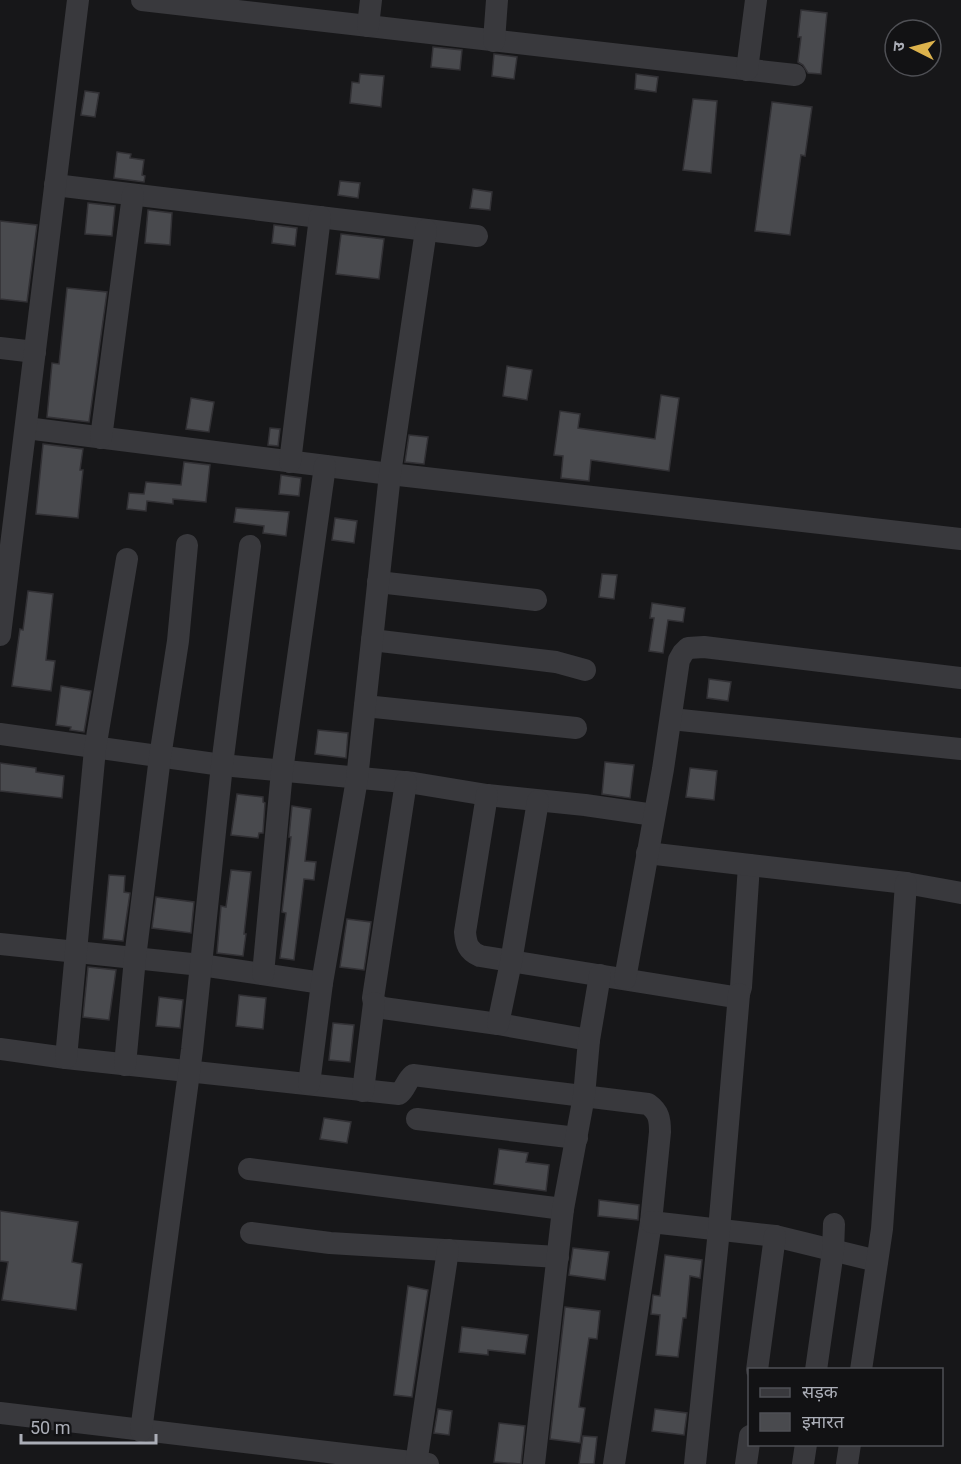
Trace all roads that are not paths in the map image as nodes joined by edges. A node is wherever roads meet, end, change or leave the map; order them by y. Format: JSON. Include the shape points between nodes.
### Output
{"nodes":[{"id":1,"x":78,"y":0,"type":"edge"},
{"id":2,"x":142,"y":0,"type":"edge"},
{"id":3,"x":371,"y":0,"type":"edge"},
{"id":4,"x":497,"y":0,"type":"edge"},
{"id":5,"x":756,"y":0,"type":"edge"},
{"id":6,"x":249,"y":6,"type":"edge"},
{"id":7,"x":368,"y":26,"type":"junction"},
{"id":8,"x":494,"y":41,"type":"junction"},
{"id":9,"x":747,"y":70,"type":"junction"},
{"id":10,"x":795,"y":75,"type":"dead end"},
{"id":11,"x":55,"y":186,"type":"junction"},
{"id":12,"x":133,"y":195,"type":"junction"},
{"id":13,"x":320,"y":217,"type":"junction"},
{"id":14,"x":426,"y":230,"type":"junction"},
{"id":15,"x":477,"y":236,"type":"dead end"},
{"id":16,"x":0,"y":348,"type":"edge"},
{"id":17,"x":35,"y":352,"type":"junction"},
{"id":18,"x":26,"y":428,"type":"junction"},
{"id":19,"x":101,"y":438,"type":"junction"},
{"id":20,"x":290,"y":462,"type":"junction"},
{"id":21,"x":325,"y":466,"type":"junction"},
{"id":22,"x":10,"y":467,"type":"edge"},
{"id":23,"x":390,"y":474,"type":"junction"},
{"id":24,"x":961,"y":539,"type":"edge"},
{"id":25,"x":187,"y":545,"type":"dead end"},
{"id":26,"x":250,"y":546,"type":"dead end"},
{"id":27,"x":127,"y":559,"type":"dead end"},
{"id":28,"x":378,"y":582,"type":"junction"},
{"id":29,"x":536,"y":600,"type":"dead end"},
{"id":30,"x":0,"y":634,"type":"edge"},
{"id":31,"x":372,"y":640,"type":"junction"},
{"id":32,"x":585,"y":670,"type":"dead end"},
{"id":33,"x":961,"y":678,"type":"edge"},
{"id":34,"x":365,"y":706,"type":"junction"},
{"id":35,"x":671,"y":719,"type":"junction"},
{"id":36,"x":576,"y":728,"type":"dead end"},
{"id":37,"x":0,"y":734,"type":"edge"},
{"id":38,"x":95,"y":749,"type":"junction"},
{"id":39,"x":961,"y":749,"type":"edge"},
{"id":40,"x":160,"y":757,"type":"junction"},
{"id":41,"x":222,"y":765,"type":"junction"},
{"id":42,"x":282,"y":771,"type":"junction"},
{"id":43,"x":357,"y":779,"type":"junction"},
{"id":44,"x":406,"y":782,"type":"junction"},
{"id":45,"x":487,"y":795,"type":"junction"},
{"id":46,"x":538,"y":801,"type":"junction"},
{"id":47,"x":654,"y":815,"type":"junction"},
{"id":48,"x":647,"y":853,"type":"junction"},
{"id":49,"x":748,"y":865,"type":"junction"},
{"id":50,"x":906,"y":883,"type":"junction"},
{"id":51,"x":961,"y":893,"type":"edge"},
{"id":52,"x":0,"y":944,"type":"edge"},
{"id":53,"x":77,"y":952,"type":"junction"},
{"id":54,"x":135,"y":958,"type":"junction"},
{"id":55,"x":511,"y":962,"type":"junction"},
{"id":56,"x":201,"y":966,"type":"junction"},
{"id":57,"x":263,"y":974,"type":"junction"},
{"id":58,"x":600,"y":975,"type":"junction"},
{"id":59,"x":625,"y":979,"type":"junction"},
{"id":60,"x":322,"y":983,"type":"junction"},
{"id":61,"x":739,"y":994,"type":"junction"},
{"id":62,"x":374,"y":1003,"type":"junction"},
{"id":63,"x":498,"y":1024,"type":"junction"},
{"id":64,"x":589,"y":1040,"type":"junction"},
{"id":65,"x":0,"y":1049,"type":"edge"},
{"id":66,"x":66,"y":1058,"type":"junction"},
{"id":67,"x":125,"y":1065,"type":"junction"},
{"id":68,"x":189,"y":1072,"type":"junction"},
{"id":69,"x":309,"y":1084,"type":"junction"},
{"id":70,"x":363,"y":1091,"type":"junction"},
{"id":71,"x":584,"y":1096,"type":"junction"},
{"id":72,"x":417,"y":1119,"type":"dead end"},
{"id":73,"x":577,"y":1138,"type":"junction"},
{"id":74,"x":249,"y":1169,"type":"dead end"},
{"id":75,"x":563,"y":1209,"type":"junction"},
{"id":76,"x":651,"y":1222,"type":"junction"},
{"id":77,"x":834,"y":1224,"type":"dead end"},
{"id":78,"x":719,"y":1230,"type":"junction"},
{"id":79,"x":251,"y":1233,"type":"dead end"},
{"id":80,"x":776,"y":1236,"type":"junction"},
{"id":81,"x":448,"y":1250,"type":"junction"},
{"id":82,"x":833,"y":1251,"type":"junction"},
{"id":83,"x":558,"y":1257,"type":"junction"},
{"id":84,"x":877,"y":1261,"type":"junction"},
{"id":85,"x":757,"y":1368,"type":"edge"},
{"id":86,"x":816,"y":1368,"type":"edge"},
{"id":87,"x":861,"y":1368,"type":"edge"},
{"id":88,"x":0,"y":1413,"type":"edge"},
{"id":89,"x":141,"y":1431,"type":"junction"},
{"id":90,"x":749,"y":1446,"type":"edge"},
{"id":91,"x":806,"y":1446,"type":"edge"},
{"id":92,"x":850,"y":1446,"type":"edge"},
{"id":93,"x":292,"y":1456,"type":"edge"},
{"id":94,"x":420,"y":1463,"type":"edge"},
{"id":95,"x":534,"y":1464,"type":"edge"},
{"id":96,"x":614,"y":1464,"type":"edge"},
{"id":97,"x":695,"y":1464,"type":"edge"},
{"id":98,"x":746,"y":1464,"type":"edge"},
{"id":99,"x":803,"y":1464,"type":"edge"},
{"id":100,"x":847,"y":1464,"type":"edge"}],
"edges":[{"from":1,"to":11,"type":"street"},
{"from":2,"to":6,"type":"street"},
{"from":3,"to":7,"type":"street"},
{"from":4,"to":8,"type":"street"},
{"from":5,"to":9,"type":"street"},
{"from":6,"to":7,"type":"street"},
{"from":7,"to":8,"type":"street"},
{"from":8,"to":9,"type":"street"},
{"from":9,"to":10,"type":"street"},
{"from":11,"to":12,"type":"street"},
{"from":11,"to":17,"type":"street"},
{"from":12,"to":13,"type":"street"},
{"from":12,"to":19,"type":"street"},
{"from":13,"to":14,"type":"street"},
{"from":13,"to":20,"type":"street"},
{"from":14,"to":15,"type":"street"},
{"from":14,"to":23,"type":"street"},
{"from":16,"to":17,"type":"street"},
{"from":17,"to":18,"type":"street"},
{"from":18,"to":19,"type":"street"},
{"from":18,"to":22,"type":"street"},
{"from":19,"to":20,"type":"street"},
{"from":20,"to":21,"type":"street"},
{"from":21,"to":23,"type":"street"},
{"from":21,"to":42,"type":"street"},
{"from":22,"to":30,"type":"street"},
{"from":23,"to":24,"type":"street"},
{"from":23,"to":28,"type":"street"},
{"from":25,"to":40,"type":"street","via":[[178,641]]},
{"from":26,"to":41,"type":"street"},
{"from":27,"to":38,"type":"street"},
{"from":28,"to":29,"type":"street"},
{"from":28,"to":31,"type":"street"},
{"from":31,"to":32,"type":"street","via":[[556,662]]},
{"from":31,"to":34,"type":"street"},
{"from":33,"to":35,"type":"street","via":[[688,648],[679,660]]},
{"from":34,"to":36,"type":"street"},
{"from":34,"to":43,"type":"street"},
{"from":35,"to":39,"type":"street"},
{"from":35,"to":47,"type":"street"},
{"from":37,"to":38,"type":"street"},
{"from":38,"to":40,"type":"street"},
{"from":38,"to":53,"type":"street"},
{"from":40,"to":41,"type":"street"},
{"from":40,"to":54,"type":"street"},
{"from":41,"to":42,"type":"street"},
{"from":41,"to":56,"type":"street"},
{"from":42,"to":43,"type":"street"},
{"from":42,"to":57,"type":"street"},
{"from":43,"to":44,"type":"street"},
{"from":43,"to":60,"type":"street"},
{"from":44,"to":45,"type":"street"},
{"from":44,"to":62,"type":"street"},
{"from":45,"to":46,"type":"street"},
{"from":45,"to":55,"type":"street","via":[[466,942],[472,953]]},
{"from":46,"to":47,"type":"street"},
{"from":46,"to":55,"type":"street"},
{"from":47,"to":48,"type":"street"},
{"from":48,"to":49,"type":"street"},
{"from":48,"to":59,"type":"street"},
{"from":49,"to":50,"type":"street"},
{"from":49,"to":61,"type":"street"},
{"from":50,"to":51,"type":"street"},
{"from":50,"to":84,"type":"street"},
{"from":52,"to":53,"type":"street"},
{"from":53,"to":54,"type":"street"},
{"from":53,"to":66,"type":"street"},
{"from":54,"to":56,"type":"street"},
{"from":54,"to":67,"type":"street"},
{"from":55,"to":58,"type":"street"},
{"from":55,"to":63,"type":"street"},
{"from":56,"to":57,"type":"street"},
{"from":56,"to":68,"type":"street"},
{"from":57,"to":60,"type":"street"},
{"from":58,"to":59,"type":"street"},
{"from":58,"to":64,"type":"street"},
{"from":59,"to":61,"type":"street","via":[[726,997]]},
{"from":60,"to":69,"type":"street"},
{"from":61,"to":78,"type":"street"},
{"from":62,"to":63,"type":"street","via":[[383,1008]]},
{"from":62,"to":70,"type":"street"},
{"from":63,"to":64,"type":"street"},
{"from":64,"to":71,"type":"street"},
{"from":65,"to":66,"type":"street"},
{"from":66,"to":67,"type":"street"},
{"from":67,"to":68,"type":"street"},
{"from":68,"to":69,"type":"street"},
{"from":68,"to":89,"type":"street"},
{"from":69,"to":70,"type":"street"},
{"from":70,"to":71,"type":"street","via":[[399,1094],[412,1076]]},
{"from":71,"to":73,"type":"street"},
{"from":71,"to":76,"type":"street","via":[[636,1101],[656,1109],[660,1132]]},
{"from":72,"to":73,"type":"street"},
{"from":73,"to":75,"type":"street"},
{"from":74,"to":75,"type":"street"},
{"from":75,"to":83,"type":"street"},
{"from":76,"to":78,"type":"street"},
{"from":76,"to":96,"type":"street"},
{"from":77,"to":82,"type":"street"},
{"from":78,"to":80,"type":"street"},
{"from":78,"to":97,"type":"street"},
{"from":79,"to":81,"type":"street","via":[[330,1243]]},
{"from":80,"to":82,"type":"street"},
{"from":80,"to":85,"type":"street"},
{"from":81,"to":83,"type":"street"},
{"from":81,"to":94,"type":"street"},
{"from":82,"to":84,"type":"street"},
{"from":82,"to":86,"type":"street"},
{"from":83,"to":95,"type":"street"},
{"from":84,"to":87,"type":"street"},
{"from":88,"to":89,"type":"street"},
{"from":89,"to":93,"type":"street"},
{"from":90,"to":98,"type":"street"},
{"from":91,"to":99,"type":"street"},
{"from":92,"to":100,"type":"street"},
{"from":93,"to":94,"type":"street"}]}
